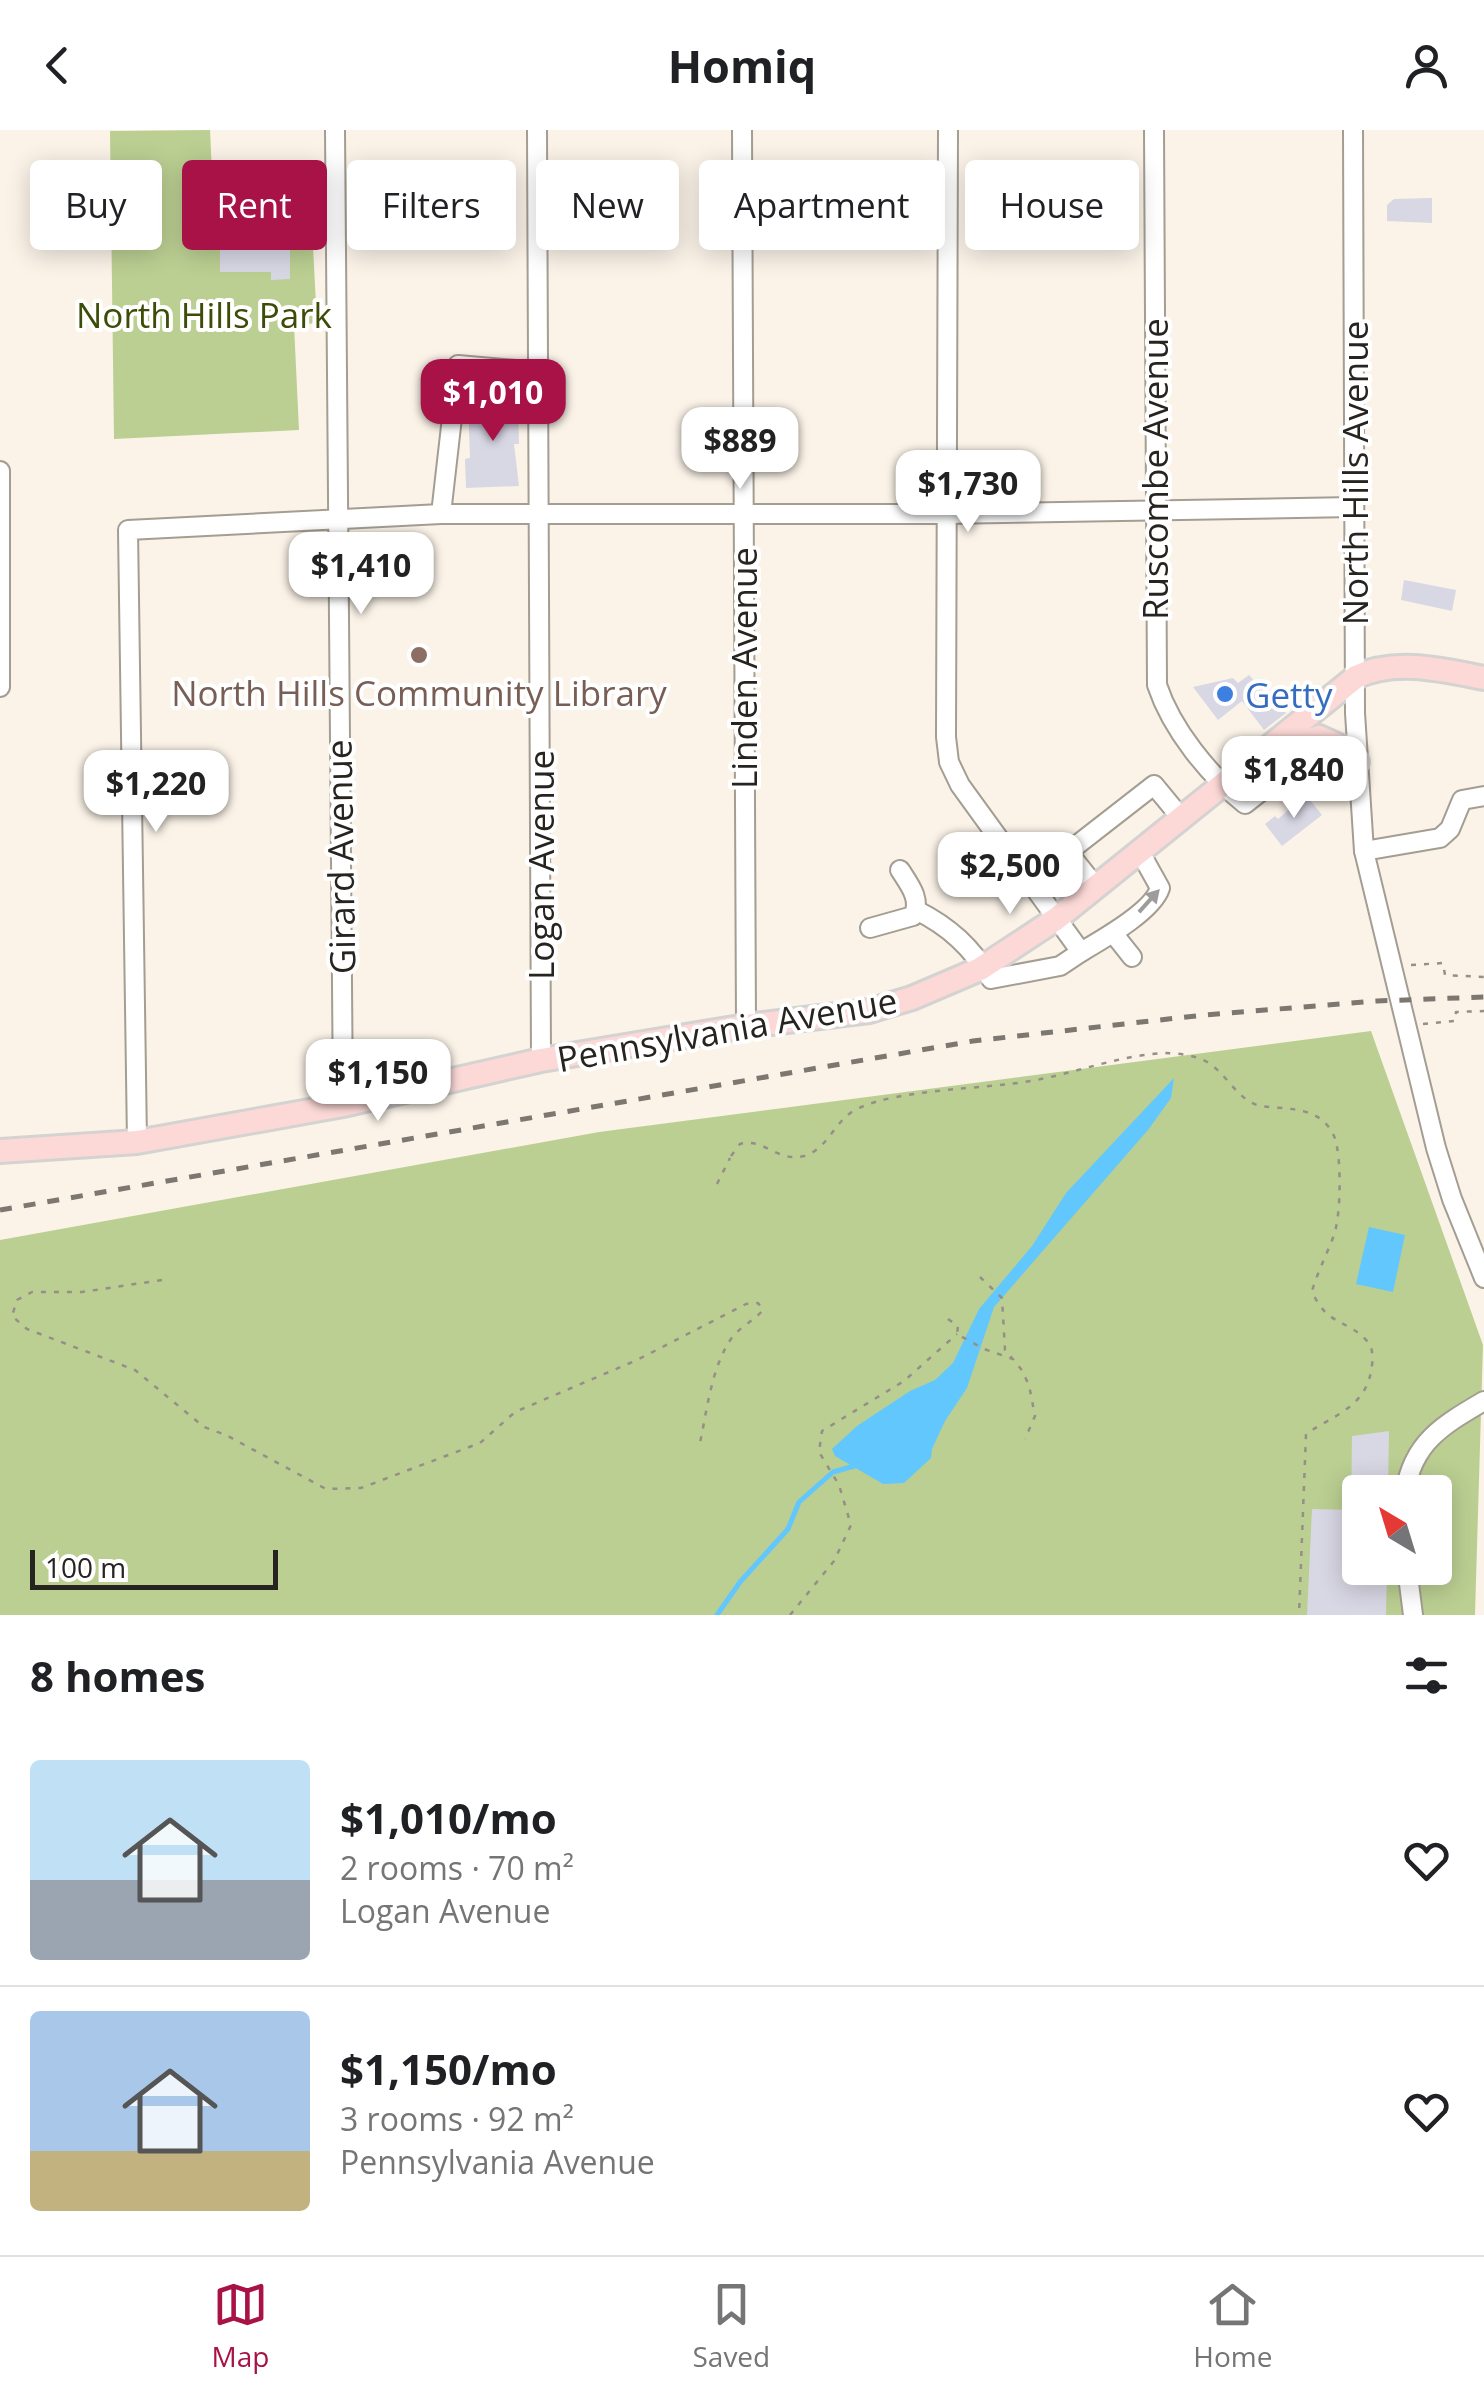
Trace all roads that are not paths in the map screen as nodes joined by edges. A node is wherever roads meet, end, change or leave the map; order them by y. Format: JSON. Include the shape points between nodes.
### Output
{"nodes":[{"id":1,"x":335,"y":130,"type":"edge"},
{"id":2,"x":537,"y":130,"type":"edge"},
{"id":3,"x":742,"y":130,"type":"edge"},
{"id":4,"x":948,"y":130,"type":"edge"},
{"id":5,"x":1154,"y":130,"type":"edge"},
{"id":6,"x":1353,"y":130,"type":"edge"},
{"id":7,"x":538,"y":372,"type":"junction"},
{"id":8,"x":0,"y":471,"type":"edge"},
{"id":9,"x":1,"y":495,"type":"edge"},
{"id":10,"x":1354,"y":507,"type":"junction"},
{"id":11,"x":1154,"y":509,"type":"junction"},
{"id":12,"x":441,"y":514,"type":"junction"},
{"id":13,"x":539,"y":514,"type":"junction"},
{"id":14,"x":944,"y":514,"type":"junction"},
{"id":15,"x":742,"y":516,"type":"junction"},
{"id":16,"x":336,"y":517,"type":"junction"},
{"id":17,"x":1356,"y":678,"type":"junction"},
{"id":18,"x":1484,"y":678,"type":"edge"},
{"id":19,"x":0,"y":687,"type":"edge"},
{"id":20,"x":1284,"y":758,"type":"junction"},
{"id":21,"x":1356,"y":762,"type":"junction"},
{"id":22,"x":1300,"y":779,"type":"junction"},
{"id":23,"x":1223,"y":786,"type":"junction"},
{"id":24,"x":1484,"y":796,"type":"edge"},
{"id":25,"x":1182,"y":819,"type":"junction"},
{"id":26,"x":1364,"y":851,"type":"junction"},
{"id":27,"x":1140,"y":852,"type":"junction"},
{"id":28,"x":900,"y":870,"type":"dead end"},
{"id":29,"x":1096,"y":888,"type":"junction"},
{"id":30,"x":916,"y":910,"type":"junction"},
{"id":31,"x":1056,"y":918,"type":"junction"},
{"id":32,"x":870,"y":928,"type":"dead end"},
{"id":33,"x":1112,"y":933,"type":"junction"},
{"id":34,"x":1082,"y":952,"type":"junction"},
{"id":35,"x":1132,"y":958,"type":"dead end"},
{"id":36,"x":984,"y":967,"type":"junction"},
{"id":37,"x":746,"y":1026,"type":"junction"},
{"id":38,"x":541,"y":1060,"type":"junction"},
{"id":39,"x":344,"y":1105,"type":"junction"},
{"id":40,"x":137,"y":1142,"type":"junction"},
{"id":41,"x":0,"y":1151,"type":"edge"},
{"id":42,"x":1484,"y":1278,"type":"edge"},
{"id":43,"x":1484,"y":1401,"type":"edge"},
{"id":44,"x":1408,"y":1475,"type":"edge"},
{"id":45,"x":1409,"y":1585,"type":"edge"},
{"id":46,"x":1413,"y":1615,"type":"edge"}],
"edges":[{"from":1,"to":16,"type":"street","name":"Girard Avenue"},
{"from":2,"to":7,"type":"street","name":"Logan Avenue"},
{"from":3,"to":15,"type":"street","name":"Linden Avenue"},
{"from":4,"to":14,"type":"street"},
{"from":5,"to":11,"type":"street","name":"Ruscombe Avenue"},
{"from":6,"to":10,"type":"street","name":"North Hills Avenue"},
{"from":7,"to":12,"type":"street","via":[[458,365]]},
{"from":7,"to":13,"type":"street","name":"Logan Avenue"},
{"from":8,"to":9,"type":"street"},
{"from":9,"to":19,"type":"street"},
{"from":10,"to":11,"type":"street"},
{"from":10,"to":17,"type":"street","name":"North Hills Avenue"},
{"from":11,"to":14,"type":"street"},
{"from":11,"to":23,"type":"street","name":"Ruscombe Avenue","via":[[1157,685],[1166,711]]},
{"from":12,"to":13,"type":"street"},
{"from":12,"to":16,"type":"street"},
{"from":13,"to":15,"type":"street"},
{"from":13,"to":38,"type":"street","name":"Logan Avenue"},
{"from":14,"to":15,"type":"street"},
{"from":14,"to":31,"type":"street","via":[[949,762]]},
{"from":15,"to":37,"type":"street","name":"Linden Avenue"},
{"from":16,"to":39,"type":"street","name":"Girard Avenue"},
{"from":16,"to":40,"type":"street","via":[[128,530]]},
{"from":17,"to":18,"type":"main road","via":[[1398,666]]},
{"from":17,"to":21,"type":"street","name":"North Hills Avenue"},
{"from":17,"to":23,"type":"main road","name":"Pennsylvania Avenue"},
{"from":20,"to":21,"type":"main road","via":[[1319,737]]},
{"from":20,"to":22,"type":"street"},
{"from":20,"to":23,"type":"main road","via":[[1262,775]]},
{"from":21,"to":22,"type":"street"},
{"from":21,"to":26,"type":"street","name":"North Hills Avenue"},
{"from":22,"to":23,"type":"street","via":[[1264,790],[1246,804]]},
{"from":23,"to":25,"type":"main road","name":"Pennsylvania Avenue"},
{"from":24,"to":26,"type":"street","via":[[1462,800],[1440,838]]},
{"from":25,"to":27,"type":"main road","name":"Pennsylvania Avenue"},
{"from":25,"to":29,"type":"street","via":[[1154,785],[1068,852]]},
{"from":26,"to":42,"type":"street","name":"North Hills Avenue","via":[[1436,1148]]},
{"from":27,"to":29,"type":"main road","name":"Pennsylvania Avenue"},
{"from":33,"to":27,"type":"street","one_way":true,"via":[[1157,898],[1160,888]]},
{"from":28,"to":30,"type":"street"},
{"from":29,"to":31,"type":"main road","name":"Pennsylvania Avenue"},
{"from":30,"to":32,"type":"street"},
{"from":30,"to":36,"type":"street","via":[[968,945]]},
{"from":31,"to":34,"type":"street"},
{"from":31,"to":36,"type":"main road","name":"Pennsylvania Avenue"},
{"from":33,"to":34,"type":"street"},
{"from":33,"to":35,"type":"street"},
{"from":34,"to":36,"type":"street","via":[[1060,966],[992,979]]},
{"from":36,"to":37,"type":"main road","name":"Pennsylvania Avenue","via":[[868,1010]]},
{"from":37,"to":38,"type":"main road","name":"Pennsylvania Avenue"},
{"from":38,"to":39,"type":"main road","name":"Pennsylvania Avenue"},
{"from":39,"to":40,"type":"main road","name":"Pennsylvania Avenue"},
{"from":40,"to":41,"type":"main road","name":"Pennsylvania Avenue"},
{"from":43,"to":44,"type":"street","via":[[1428,1439]]},
{"from":45,"to":46,"type":"street"}]}
